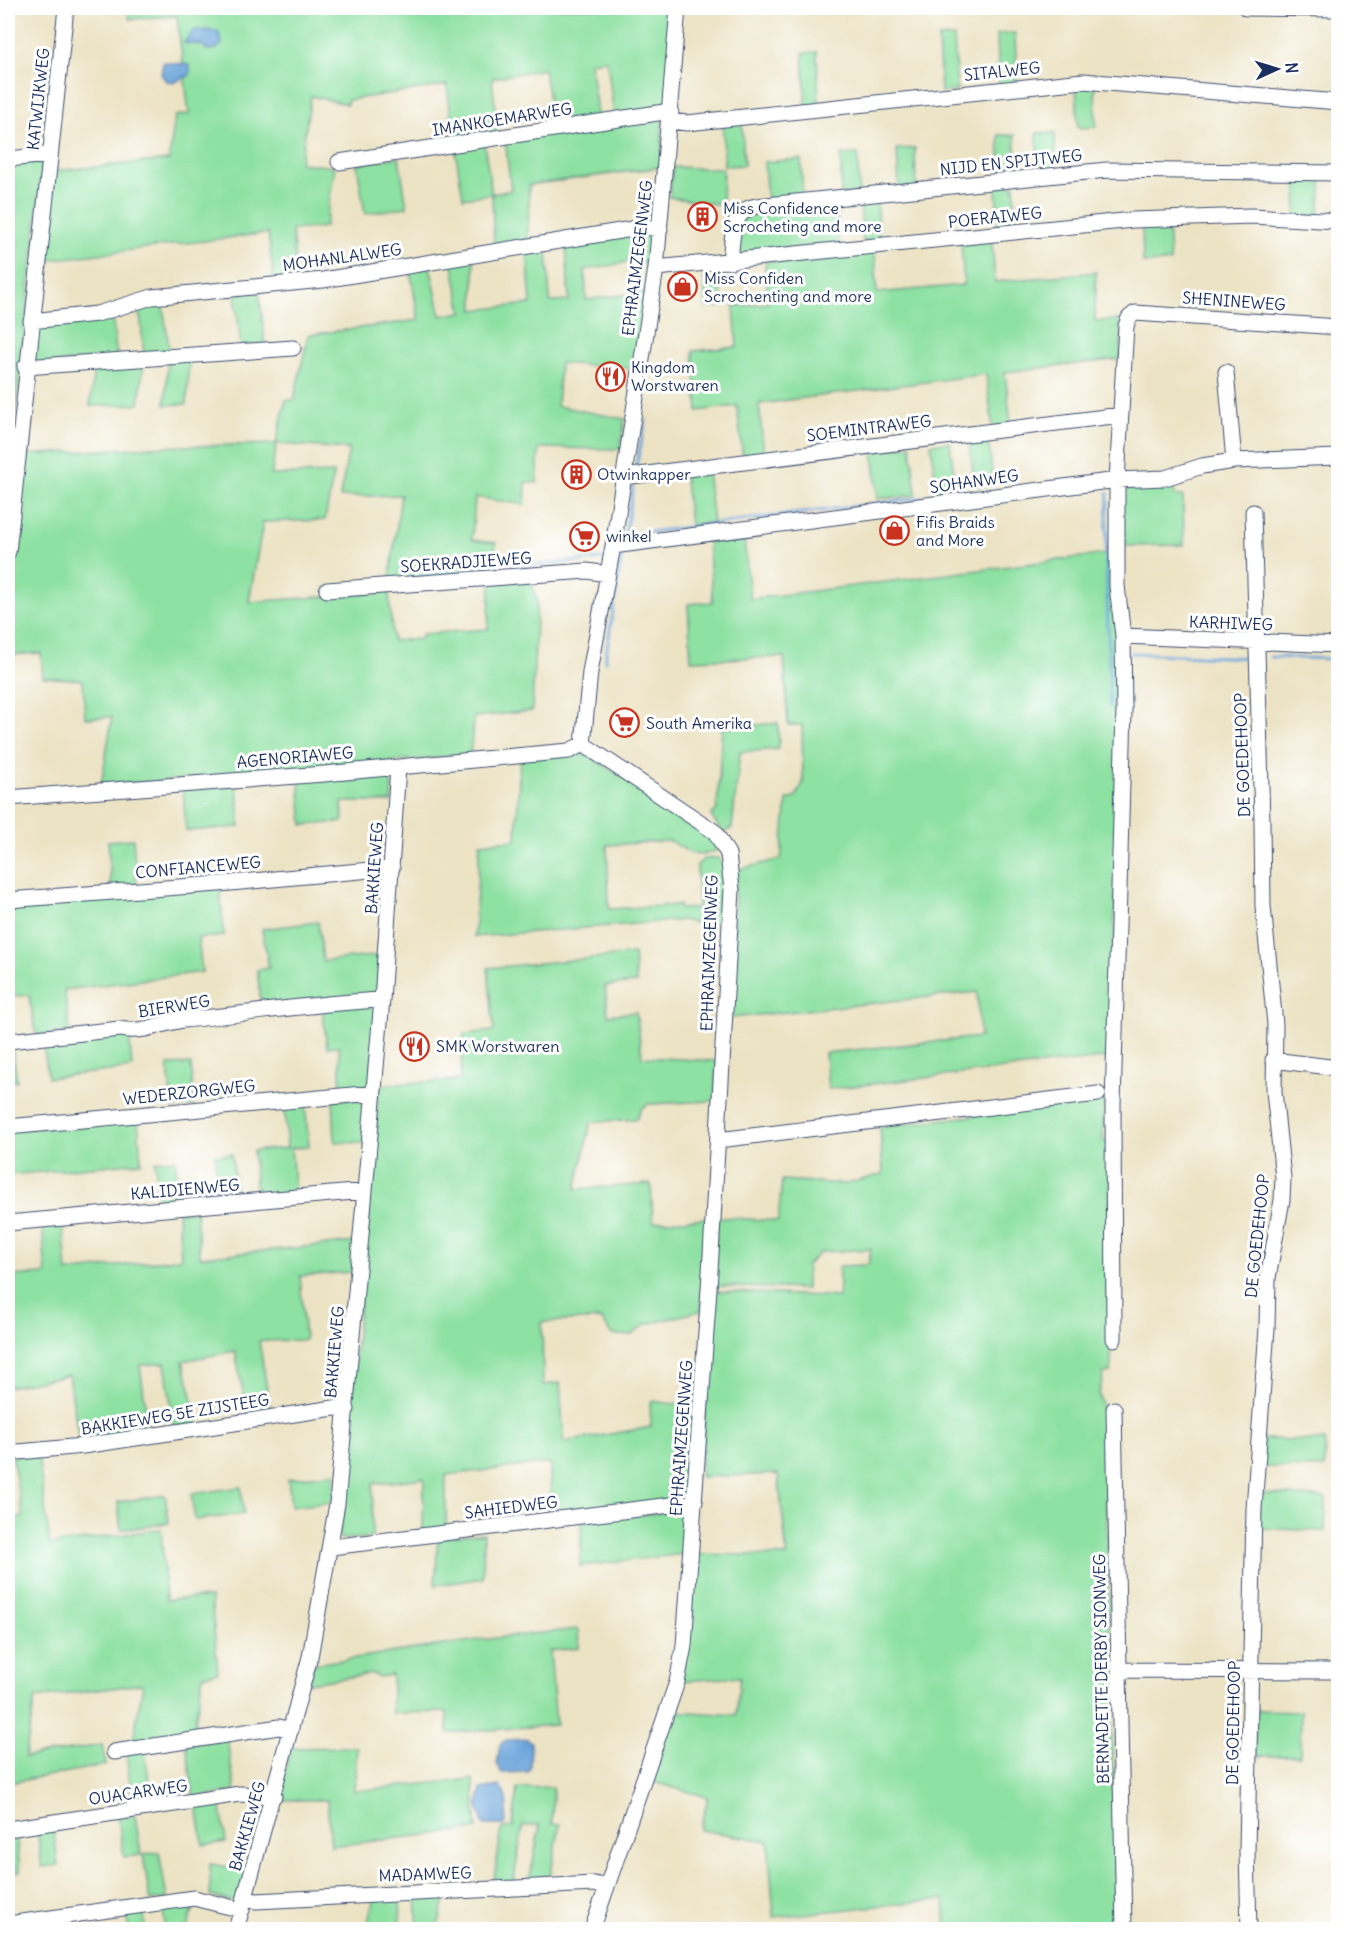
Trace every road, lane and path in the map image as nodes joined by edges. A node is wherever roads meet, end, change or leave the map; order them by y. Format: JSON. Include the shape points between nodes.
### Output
{"nodes":[{"id":1,"x":66,"y":8,"type":"edge"},
{"id":2,"x":678,"y":8,"type":"edge"},
{"id":3,"x":1246,"y":8,"type":"edge"},
{"id":4,"x":1338,"y":9,"type":"edge"},
{"id":5,"x":1338,"y":102,"type":"edge"},
{"id":6,"x":671,"y":117,"type":"junction"},
{"id":7,"x":50,"y":155,"type":"junction"},
{"id":8,"x":8,"y":159,"type":"edge"},
{"id":9,"x":339,"y":162,"type":"dead end"},
{"id":10,"x":1338,"y":173,"type":"edge"},
{"id":11,"x":1338,"y":221,"type":"edge"},
{"id":12,"x":660,"y":229,"type":"junction"},
{"id":13,"x":730,"y":262,"type":"junction"},
{"id":14,"x":656,"y":268,"type":"junction"},
{"id":15,"x":31,"y":321,"type":"junction"},
{"id":16,"x":1338,"y":327,"type":"edge"},
{"id":17,"x":293,"y":348,"type":"dead end"},
{"id":18,"x":26,"y":367,"type":"junction"},
{"id":19,"x":1226,"y":372,"type":"dead end"},
{"id":20,"x":1121,"y":415,"type":"junction"},
{"id":21,"x":1338,"y":457,"type":"edge"},
{"id":22,"x":1234,"y":461,"type":"junction"},
{"id":23,"x":623,"y":477,"type":"junction"},
{"id":24,"x":1117,"y":480,"type":"junction"},
{"id":25,"x":1253,"y":512,"type":"dead end"},
{"id":26,"x":613,"y":546,"type":"junction"},
{"id":27,"x":8,"y":552,"type":"edge"},
{"id":28,"x":608,"y":574,"type":"junction"},
{"id":29,"x":327,"y":590,"type":"dead end"},
{"id":30,"x":1123,"y":636,"type":"junction"},
{"id":31,"x":1257,"y":642,"type":"junction"},
{"id":32,"x":1338,"y":645,"type":"edge"},
{"id":33,"x":583,"y":744,"type":"junction"},
{"id":34,"x":398,"y":767,"type":"junction"},
{"id":35,"x":8,"y":798,"type":"edge"},
{"id":36,"x":392,"y":868,"type":"junction"},
{"id":37,"x":8,"y":900,"type":"edge"},
{"id":38,"x":382,"y":1000,"type":"junction"},
{"id":39,"x":8,"y":1041,"type":"edge"},
{"id":40,"x":1273,"y":1060,"type":"junction"},
{"id":41,"x":1338,"y":1068,"type":"edge"},
{"id":42,"x":373,"y":1093,"type":"junction"},
{"id":43,"x":1098,"y":1094,"type":"dead end"},
{"id":44,"x":8,"y":1127,"type":"edge"},
{"id":45,"x":718,"y":1140,"type":"junction"},
{"id":46,"x":365,"y":1191,"type":"junction"},
{"id":47,"x":8,"y":1223,"type":"edge"},
{"id":48,"x":1114,"y":1340,"type":"dead end"},
{"id":49,"x":347,"y":1409,"type":"junction"},
{"id":50,"x":1114,"y":1409,"type":"dead end"},
{"id":51,"x":8,"y":1453,"type":"edge"},
{"id":52,"x":695,"y":1502,"type":"junction"},
{"id":53,"x":331,"y":1547,"type":"junction"},
{"id":54,"x":1119,"y":1670,"type":"junction"},
{"id":55,"x":1252,"y":1670,"type":"junction"},
{"id":56,"x":1338,"y":1671,"type":"edge"},
{"id":57,"x":291,"y":1731,"type":"junction"},
{"id":58,"x":114,"y":1752,"type":"dead end"},
{"id":59,"x":274,"y":1796,"type":"junction"},
{"id":60,"x":8,"y":1829,"type":"edge"},
{"id":61,"x":606,"y":1887,"type":"junction"},
{"id":62,"x":243,"y":1904,"type":"junction"},
{"id":63,"x":8,"y":1924,"type":"edge"},
{"id":64,"x":236,"y":1929,"type":"edge"},
{"id":65,"x":592,"y":1929,"type":"edge"},
{"id":66,"x":1124,"y":1929,"type":"edge"},
{"id":67,"x":1249,"y":1929,"type":"edge"}],
"edges":[{"from":1,"to":7,"type":"street","name":"KATWIJKWEG"},
{"from":2,"to":6,"type":"street","name":"EPHRAIMZEGENWEG"},
{"from":3,"to":4,"type":"street"},
{"from":5,"to":6,"type":"street","name":"SITALWEG","via":[[1083,81],[687,123]]},
{"from":6,"to":9,"type":"street","name":"IMANKOEMARWEG","via":[[664,112]]},
{"from":6,"to":12,"type":"street","name":"EPHRAIMZEGENWEG"},
{"from":7,"to":8,"type":"street"},
{"from":7,"to":15,"type":"street","name":"KATWIJKWEG"},
{"from":10,"to":13,"type":"street","name":"NIJD EN SPIJTWEG","via":[[1107,170],[757,206],[745,209],[737,218]]},
{"from":11,"to":13,"type":"street","name":"POERAIWEG","via":[[1252,216],[1133,220]]},
{"from":12,"to":14,"type":"street","name":"EPHRAIMZEGENWEG"},
{"from":12,"to":15,"type":"street","name":"MOHANLALWEG","via":[[644,227],[323,280],[152,297],[97,314]]},
{"from":13,"to":14,"type":"street","name":"POERAIWEG"},
{"from":14,"to":23,"type":"street","name":"EPHRAIMZEGENWEG"},
{"from":15,"to":18,"type":"street","name":"KATWIJKWEG"},
{"from":16,"to":20,"type":"street","name":"SHENINEWEG","via":[[1135,313],[1129,318]]},
{"from":17,"to":18,"type":"street"},
{"from":18,"to":27,"type":"street","name":"KATWIJKWEG"},
{"from":19,"to":22,"type":"street"},
{"from":20,"to":23,"type":"street","name":"SOEMINTRAWEG"},
{"from":20,"to":24,"type":"street"},
{"from":21,"to":22,"type":"street","name":"SOHANWEG"},
{"from":22,"to":24,"type":"street","name":"SOHANWEG","via":[[1165,478]]},
{"from":23,"to":26,"type":"street","name":"EPHRAIMZEGENWEG"},
{"from":24,"to":26,"type":"street","name":"SOHANWEG"},
{"from":24,"to":30,"type":"street","via":[[1117,586]]},
{"from":25,"to":31,"type":"street","name":"DE GOEDEHOOP"},
{"from":26,"to":28,"type":"street","name":"EPHRAIMZEGENWEG"},
{"from":28,"to":29,"type":"street","name":"SOEKRADJIEWEG","via":[[587,572]]},
{"from":28,"to":33,"type":"street","name":"EPHRAIMZEGENWEG","via":[[590,672]]},
{"from":30,"to":31,"type":"street","name":"KARHIWEG"},
{"from":30,"to":48,"type":"street","via":[[1113,1105]]},
{"from":31,"to":32,"type":"street","name":"KARHIWEG"},
{"from":31,"to":40,"type":"street","name":"DE GOEDEHOOP","via":[[1261,872],[1275,1024]]},
{"from":33,"to":34,"type":"street","name":"AGENORIAWEG","via":[[569,751]]},
{"from":33,"to":45,"type":"street","name":"EPHRAIMZEGENWEG","via":[[715,832],[728,854],[732,890]]},
{"from":34,"to":35,"type":"street","name":"AGENORIAWEG"},
{"from":34,"to":36,"type":"street","name":"BAKKIEWEG"},
{"from":36,"to":37,"type":"street","name":"CONFIANCEWEG"},
{"from":36,"to":38,"type":"street","name":"BAKKIEWEG"},
{"from":38,"to":39,"type":"street","name":"BIERWEG","via":[[180,1021],[153,1029]]},
{"from":38,"to":42,"type":"street","name":"BAKKIEWEG"},
{"from":40,"to":41,"type":"street"},
{"from":40,"to":55,"type":"street","name":"DE GOEDEHOOP","via":[[1283,1178],[1268,1278],[1254,1509]]},
{"from":42,"to":44,"type":"street","name":"WEDERZORGWEG"},
{"from":42,"to":46,"type":"street","name":"BAKKIEWEG"},
{"from":43,"to":45,"type":"street"},
{"from":45,"to":52,"type":"street","name":"EPHRAIMZEGENWEG"},
{"from":46,"to":47,"type":"street","name":"KALIDIENWEG"},
{"from":46,"to":49,"type":"street","name":"BAKKIEWEG"},
{"from":49,"to":51,"type":"street","name":"BAKKIEWEG 5E ZIJSTEEG"},
{"from":49,"to":53,"type":"street","name":"BAKKIEWEG"},
{"from":50,"to":54,"type":"street","name":"BERNADETTE DERBY SIONWEG"},
{"from":52,"to":53,"type":"street","name":"SAHIEDWEG"},
{"from":52,"to":61,"type":"street","name":"EPHRAIMZEGENWEG","via":[[684,1646],[677,1682]]},
{"from":53,"to":57,"type":"street","name":"BAKKIEWEG"},
{"from":54,"to":55,"type":"street"},
{"from":54,"to":66,"type":"street","name":"BERNADETTE DERBY SIONWEG"},
{"from":55,"to":56,"type":"street"},
{"from":55,"to":67,"type":"street","name":"DE GOEDEHOOP"},
{"from":57,"to":58,"type":"street","via":[[279,1727]]},
{"from":57,"to":59,"type":"street","name":"BAKKIEWEG"},
{"from":59,"to":60,"type":"street","name":"OUACARWEG","via":[[240,1794]]},
{"from":59,"to":62,"type":"street","name":"BAKKIEWEG"},
{"from":61,"to":62,"type":"street","name":"MADAMWEG","via":[[594,1884]]},
{"from":61,"to":65,"type":"street","name":"EPHRAIMZEGENWEG"},
{"from":62,"to":63,"type":"street","name":"MADAMWEG","via":[[194,1898]]},
{"from":62,"to":64,"type":"street","name":"BAKKIEWEG"}]}
